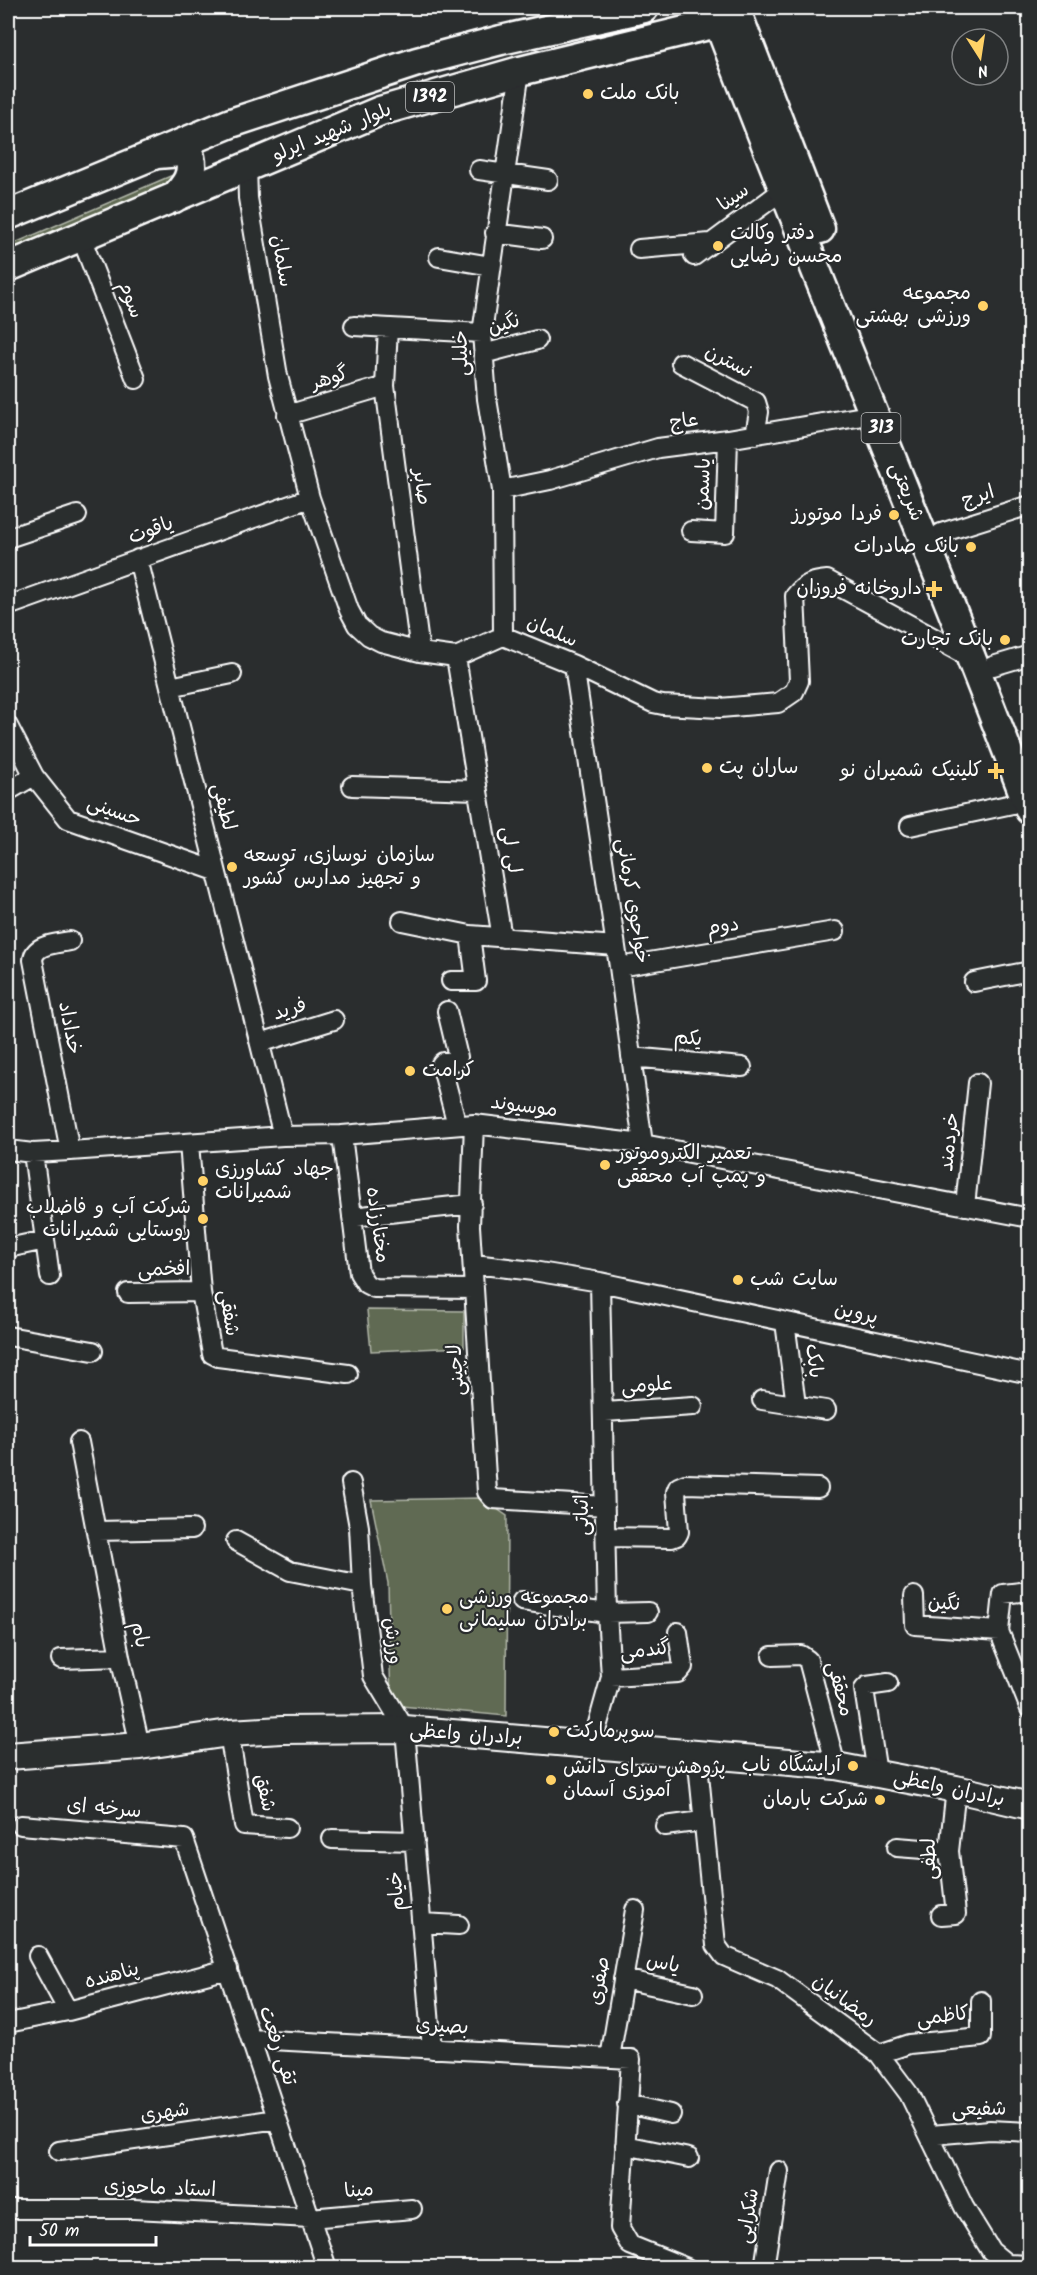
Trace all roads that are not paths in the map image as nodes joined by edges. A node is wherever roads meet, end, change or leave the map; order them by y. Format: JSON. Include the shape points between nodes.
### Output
{"nodes":[{"id":1,"x":644,"y":8,"type":"edge"},
{"id":2,"x":726,"y":13,"type":"edge"},
{"id":3,"x":592,"y":15,"type":"edge"},
{"id":4,"x":520,"y":70,"type":"junction"},
{"id":5,"x":153,"y":155,"type":"junction"},
{"id":6,"x":247,"y":166,"type":"junction"},
{"id":7,"x":479,"y":170,"type":"dead end"},
{"id":8,"x":504,"y":174,"type":"junction"},
{"id":9,"x":548,"y":180,"type":"dead end"},
{"id":10,"x":783,"y":190,"type":"junction"},
{"id":11,"x":52,"y":197,"type":"junction"},
{"id":12,"x":174,"y":198,"type":"junction"},
{"id":13,"x":8,"y":199,"type":"edge"},
{"id":14,"x":8,"y":216,"type":"edge"},
{"id":15,"x":495,"y":233,"type":"junction"},
{"id":16,"x":81,"y":237,"type":"junction"},
{"id":17,"x":542,"y":239,"type":"dead end"},
{"id":18,"x":710,"y":243,"type":"junction"},
{"id":19,"x":639,"y":249,"type":"dead end"},
{"id":20,"x":694,"y":256,"type":"dead end"},
{"id":21,"x":439,"y":257,"type":"dead end"},
{"id":22,"x":491,"y":266,"type":"junction"},
{"id":23,"x":8,"y":267,"type":"edge"},
{"id":24,"x":354,"y":326,"type":"dead end"},
{"id":25,"x":388,"y":328,"type":"junction"},
{"id":26,"x":482,"y":333,"type":"junction"},
{"id":27,"x":537,"y":340,"type":"dead end"},
{"id":28,"x":483,"y":354,"type":"junction"},
{"id":29,"x":681,"y":363,"type":"dead end"},
{"id":30,"x":136,"y":379,"type":"dead end"},
{"id":31,"x":385,"y":386,"type":"junction"},
{"id":32,"x":875,"y":414,"type":"junction"},
{"id":33,"x":287,"y":415,"type":"junction"},
{"id":34,"x":755,"y":435,"type":"junction"},
{"id":35,"x":728,"y":439,"type":"junction"},
{"id":36,"x":502,"y":490,"type":"junction"},
{"id":37,"x":310,"y":498,"type":"junction"},
{"id":38,"x":1029,"y":505,"type":"edge"},
{"id":39,"x":77,"y":515,"type":"dead end"},
{"id":40,"x":691,"y":531,"type":"dead end"},
{"id":41,"x":940,"y":533,"type":"junction"},
{"id":42,"x":8,"y":538,"type":"edge"},
{"id":43,"x":138,"y":560,"type":"junction"},
{"id":44,"x":8,"y":606,"type":"edge"},
{"id":45,"x":503,"y":636,"type":"junction"},
{"id":46,"x":420,"y":652,"type":"junction"},
{"id":47,"x":1029,"y":655,"type":"edge"},
{"id":48,"x":456,"y":657,"type":"junction"},
{"id":49,"x":983,"y":662,"type":"junction"},
{"id":50,"x":574,"y":665,"type":"junction"},
{"id":51,"x":232,"y":674,"type":"dead end"},
{"id":52,"x":170,"y":687,"type":"junction"},
{"id":53,"x":8,"y":726,"type":"edge"},
{"id":54,"x":1029,"y":759,"type":"edge"},
{"id":55,"x":34,"y":776,"type":"junction"},
{"id":56,"x":352,"y":786,"type":"dead end"},
{"id":57,"x":477,"y":790,"type":"junction"},
{"id":58,"x":8,"y":791,"type":"edge"},
{"id":59,"x":1028,"y":805,"type":"edge"},
{"id":60,"x":910,"y":826,"type":"dead end"},
{"id":61,"x":216,"y":871,"type":"junction"},
{"id":62,"x":402,"y":921,"type":"dead end"},
{"id":63,"x":835,"y":931,"type":"dead end"},
{"id":64,"x":470,"y":935,"type":"junction"},
{"id":65,"x":502,"y":938,"type":"junction"},
{"id":66,"x":70,"y":941,"type":"dead end"},
{"id":67,"x":616,"y":946,"type":"junction"},
{"id":68,"x":619,"y":967,"type":"junction"},
{"id":69,"x":1029,"y":971,"type":"edge"},
{"id":70,"x":451,"y":981,"type":"dead end"},
{"id":71,"x":974,"y":982,"type":"dead end"},
{"id":72,"x":447,"y":1011,"type":"dead end"},
{"id":73,"x":334,"y":1020,"type":"dead end"},
{"id":74,"x":260,"y":1043,"type":"junction"},
{"id":75,"x":631,"y":1056,"type":"junction"},
{"id":76,"x":742,"y":1067,"type":"dead end"},
{"id":77,"x":978,"y":1083,"type":"dead end"},
{"id":78,"x":466,"y":1124,"type":"junction"},
{"id":79,"x":342,"y":1135,"type":"junction"},
{"id":80,"x":283,"y":1136,"type":"junction"},
{"id":81,"x":189,"y":1143,"type":"junction"},
{"id":82,"x":643,"y":1144,"type":"junction"},
{"id":83,"x":8,"y":1150,"type":"edge"},
{"id":84,"x":70,"y":1151,"type":"junction"},
{"id":85,"x":33,"y":1153,"type":"junction"},
{"id":86,"x":472,"y":1204,"type":"junction"},
{"id":87,"x":964,"y":1206,"type":"junction"},
{"id":88,"x":352,"y":1217,"type":"junction"},
{"id":89,"x":1029,"y":1218,"type":"edge"},
{"id":90,"x":45,"y":1240,"type":"junction"},
{"id":91,"x":8,"y":1248,"type":"edge"},
{"id":92,"x":474,"y":1264,"type":"junction"},
{"id":93,"x":50,"y":1276,"type":"dead end"},
{"id":94,"x":600,"y":1282,"type":"junction"},
{"id":95,"x":474,"y":1289,"type":"junction"},
{"id":96,"x":201,"y":1292,"type":"junction"},
{"id":97,"x":128,"y":1293,"type":"dead end"},
{"id":98,"x":786,"y":1322,"type":"junction"},
{"id":99,"x":8,"y":1336,"type":"edge"},
{"id":100,"x":93,"y":1352,"type":"dead end"},
{"id":101,"x":348,"y":1374,"type":"dead end"},
{"id":102,"x":1029,"y":1374,"type":"edge"},
{"id":103,"x":762,"y":1400,"type":"dead end"},
{"id":104,"x":796,"y":1405,"type":"junction"},
{"id":105,"x":693,"y":1406,"type":"dead end"},
{"id":106,"x":826,"y":1410,"type":"dead end"},
{"id":107,"x":604,"y":1412,"type":"junction"},
{"id":108,"x":79,"y":1442,"type":"dead end"},
{"id":109,"x":351,"y":1483,"type":"dead end"},
{"id":110,"x":818,"y":1488,"type":"dead end"},
{"id":111,"x":605,"y":1506,"type":"junction"},
{"id":112,"x":192,"y":1528,"type":"dead end"},
{"id":113,"x":96,"y":1531,"type":"junction"},
{"id":114,"x":606,"y":1537,"type":"junction"},
{"id":115,"x":236,"y":1541,"type":"dead end"},
{"id":116,"x":362,"y":1585,"type":"junction"},
{"id":117,"x":1029,"y":1591,"type":"edge"},
{"id":118,"x":914,"y":1596,"type":"dead end"},
{"id":119,"x":522,"y":1601,"type":"dead end"},
{"id":120,"x":648,"y":1612,"type":"dead end"},
{"id":121,"x":607,"y":1613,"type":"junction"},
{"id":122,"x":999,"y":1631,"type":"junction"},
{"id":123,"x":678,"y":1632,"type":"dead end"},
{"id":124,"x":772,"y":1656,"type":"dead end"},
{"id":125,"x":120,"y":1657,"type":"junction"},
{"id":126,"x":61,"y":1659,"type":"dead end"},
{"id":127,"x":611,"y":1677,"type":"junction"},
{"id":128,"x":888,"y":1683,"type":"dead end"},
{"id":129,"x":1029,"y":1709,"type":"edge"},
{"id":130,"x":405,"y":1729,"type":"junction"},
{"id":131,"x":230,"y":1733,"type":"junction"},
{"id":132,"x":592,"y":1745,"type":"junction"},
{"id":133,"x":140,"y":1746,"type":"junction"},
{"id":134,"x":698,"y":1754,"type":"junction"},
{"id":135,"x":8,"y":1756,"type":"edge"},
{"id":136,"x":836,"y":1766,"type":"junction"},
{"id":137,"x":878,"y":1773,"type":"junction"},
{"id":138,"x":956,"y":1789,"type":"junction"},
{"id":139,"x":1029,"y":1806,"type":"edge"},
{"id":140,"x":702,"y":1821,"type":"junction"},
{"id":141,"x":21,"y":1825,"type":"dead end"},
{"id":142,"x":665,"y":1826,"type":"dead end"},
{"id":143,"x":287,"y":1828,"type":"dead end"},
{"id":144,"x":184,"y":1839,"type":"joint"},
{"id":145,"x":332,"y":1839,"type":"dead end"},
{"id":146,"x":415,"y":1841,"type":"junction"},
{"id":147,"x":897,"y":1847,"type":"dead end"},
{"id":148,"x":949,"y":1851,"type":"junction"},
{"id":149,"x":635,"y":1910,"type":"dead end"},
{"id":150,"x":941,"y":1915,"type":"dead end"},
{"id":151,"x":422,"y":1923,"type":"junction"},
{"id":152,"x":459,"y":1926,"type":"dead end"},
{"id":153,"x":38,"y":1956,"type":"dead end"},
{"id":154,"x":228,"y":1969,"type":"junction"},
{"id":155,"x":623,"y":1979,"type":"junction"},
{"id":156,"x":693,"y":1994,"type":"dead end"},
{"id":157,"x":981,"y":2001,"type":"dead end"},
{"id":158,"x":68,"y":2011,"type":"junction"},
{"id":159,"x":8,"y":2023,"type":"edge"},
{"id":160,"x":250,"y":2039,"type":"junction"},
{"id":161,"x":432,"y":2049,"type":"junction"},
{"id":162,"x":879,"y":2054,"type":"junction"},
{"id":163,"x":610,"y":2058,"type":"junction"},
{"id":164,"x":627,"y":2104,"type":"junction"},
{"id":165,"x":672,"y":2114,"type":"dead end"},
{"id":166,"x":277,"y":2120,"type":"junction"},
{"id":167,"x":1029,"y":2132,"type":"edge"},
{"id":168,"x":931,"y":2135,"type":"junction"},
{"id":169,"x":625,"y":2145,"type":"junction"},
{"id":170,"x":59,"y":2151,"type":"dead end"},
{"id":171,"x":689,"y":2158,"type":"dead end"},
{"id":172,"x":779,"y":2171,"type":"dead end"},
{"id":173,"x":8,"y":2209,"type":"edge"},
{"id":174,"x":412,"y":2209,"type":"dead end"},
{"id":175,"x":310,"y":2218,"type":"junction"},
{"id":176,"x":1029,"y":2265,"type":"edge"},
{"id":177,"x":1006,"y":2266,"type":"edge"},
{"id":178,"x":327,"y":2268,"type":"edge"},
{"id":179,"x":687,"y":2268,"type":"edge"},
{"id":180,"x":764,"y":2268,"type":"edge"}],
"edges":[{"from":1,"to":3,"type":"main road","name":"بلوار شهید ایرلو","number":"1392"},
{"from":2,"to":4,"type":"main road","name":"بلوار شهید ایرلو","number":"1392"},
{"from":2,"to":10,"type":"main road","name":"شریعتی","number":"313"},
{"from":2,"to":41,"type":"main road","name":"شریعتی","number":"313","via":[[790,154]]},
{"from":3,"to":5,"type":"main road","name":"بلوار شهید ایرلو","number":"1392","via":[[417,62],[231,123]]},
{"from":4,"to":6,"type":"main road","name":"بلوار شهید ایرلو","number":"1392","via":[[380,111]]},
{"from":4,"to":8,"type":"street","name":"خلیلی"},
{"from":5,"to":11,"type":"main road","name":"بلوار شهید ایرلو","number":"1392"},
{"from":5,"to":12,"type":"main road","via":[[182,152],[190,157],[191,174]]},
{"from":6,"to":12,"type":"main road","name":"بلوار شهید ایرلو","number":"1392"},
{"from":6,"to":33,"type":"street","name":"سلمان","via":[[248,198]]},
{"from":7,"to":8,"type":"street"},
{"from":8,"to":9,"type":"street"},
{"from":8,"to":15,"type":"street","name":"خلیلی"},
{"from":10,"to":18,"type":"street","name":"سینا"},
{"from":10,"to":32,"type":"main road","name":"شریعتی","number":"313"},
{"from":11,"to":13,"type":"street"},
{"from":11,"to":14,"type":"main road","name":"بلوار شهید ایرلو","number":"1392"},
{"from":12,"to":16,"type":"main road","name":"بلوار شهید ایرلو","number":"1392"},
{"from":15,"to":17,"type":"street"},
{"from":15,"to":22,"type":"street","name":"خلیلی"},
{"from":16,"to":23,"type":"main road","name":"بلوار شهید ایرلو","number":"1392"},
{"from":16,"to":30,"type":"street","name":"سوم"},
{"from":18,"to":19,"type":"street"},
{"from":18,"to":20,"type":"street","name":"سینا"},
{"from":21,"to":22,"type":"street"},
{"from":22,"to":26,"type":"street","name":"خلیلی"},
{"from":24,"to":25,"type":"street"},
{"from":25,"to":26,"type":"street"},
{"from":25,"to":31,"type":"street","name":"صابر"},
{"from":26,"to":28,"type":"street","name":"خلیلی"},
{"from":27,"to":28,"type":"street","name":"نگین"},
{"from":28,"to":36,"type":"street","name":"خلیلی"},
{"from":29,"to":34,"type":"street","name":"نسترن","via":[[756,402],[759,412]]},
{"from":31,"to":33,"type":"street","name":"گوهر"},
{"from":31,"to":46,"type":"street","name":"صابر"},
{"from":32,"to":34,"type":"street","name":"عاج"},
{"from":32,"to":49,"type":"main road","name":"شریعتی","number":"313"},
{"from":33,"to":37,"type":"street","name":"سلمان"},
{"from":34,"to":35,"type":"street","name":"عاج"},
{"from":35,"to":36,"type":"street","name":"عاج","via":[[658,448]]},
{"from":35,"to":40,"type":"street","name":"یاسمن","via":[[725,533]]},
{"from":36,"to":45,"type":"street","name":"خلیلی"},
{"from":37,"to":43,"type":"street","name":"یاقوت"},
{"from":37,"to":46,"type":"street","name":"سلمان","via":[[357,625],[381,642]]},
{"from":38,"to":41,"type":"street","name":"ایرج"},
{"from":39,"to":42,"type":"street"},
{"from":41,"to":49,"type":"main road","name":"شریعتی","number":"313"},
{"from":43,"to":44,"type":"street","name":"یاقوت"},
{"from":43,"to":52,"type":"street","name":"لطیفی"},
{"from":45,"to":48,"type":"street","name":"سلمان"},
{"from":45,"to":50,"type":"street","name":"سلمان"},
{"from":46,"to":48,"type":"street","name":"سلمان"},
{"from":47,"to":49,"type":"street"},
{"from":48,"to":57,"type":"street","name":"لی لی"},
{"from":49,"to":50,"type":"street","name":"سلمان","via":[[827,580],[813,581],[795,596],[799,681],[794,692],[778,703],[720,708],[663,705]]},
{"from":49,"to":54,"type":"main road","name":"شریعتی","number":"313"},
{"from":49,"to":59,"type":"main road","name":"شریعتی","number":"313"},
{"from":50,"to":67,"type":"street","name":"خواجوی کرمانی"},
{"from":51,"to":52,"type":"street"},
{"from":52,"to":61,"type":"street","name":"لطیفی"},
{"from":53,"to":55,"type":"street","name":"حسینی"},
{"from":55,"to":58,"type":"street"},
{"from":55,"to":61,"type":"street","name":"حسینی","via":[[64,816],[74,822]]},
{"from":56,"to":57,"type":"street"},
{"from":57,"to":65,"type":"street","name":"لی لی"},
{"from":59,"to":60,"type":"street"},
{"from":61,"to":74,"type":"street","name":"لطیفی"},
{"from":62,"to":64,"type":"street"},
{"from":63,"to":68,"type":"street","name":"دوم"},
{"from":64,"to":65,"type":"street"},
{"from":64,"to":70,"type":"street","via":[[476,981]]},
{"from":65,"to":67,"type":"street"},
{"from":66,"to":84,"type":"street","name":"خداداد","via":[[38,948],[33,960]]},
{"from":67,"to":68,"type":"street","name":"خواجوی کرمانی"},
{"from":68,"to":75,"type":"street","name":"خواجوی کرمانی"},
{"from":69,"to":71,"type":"street"},
{"from":72,"to":78,"type":"street","name":"لاچینی","via":[[458,1058],[441,1064]]},
{"from":73,"to":74,"type":"street","name":"فرید"},
{"from":74,"to":80,"type":"street","name":"لطیفی"},
{"from":75,"to":76,"type":"street","name":"یکم"},
{"from":75,"to":82,"type":"street","name":"خواجوی کرمانی"},
{"from":77,"to":87,"type":"street","name":"خردمند"},
{"from":78,"to":79,"type":"street","name":"موسیوند"},
{"from":78,"to":82,"type":"street","name":"موسیوند"},
{"from":78,"to":86,"type":"street","name":"لاچینی"},
{"from":79,"to":80,"type":"street","name":"موسیوند"},
{"from":79,"to":88,"type":"street","name":"مختارزاده"},
{"from":80,"to":81,"type":"street","name":"موسیوند"},
{"from":81,"to":84,"type":"street","name":"موسیوند"},
{"from":81,"to":96,"type":"street","name":"شفقی"},
{"from":82,"to":87,"type":"street","name":"موسیوند"},
{"from":83,"to":85,"type":"street","name":"موسیوند"},
{"from":84,"to":85,"type":"street","name":"موسیوند"},
{"from":85,"to":90,"type":"street"},
{"from":86,"to":88,"type":"street"},
{"from":86,"to":92,"type":"street","name":"لاچینی"},
{"from":87,"to":89,"type":"street","name":"موسیوند"},
{"from":88,"to":95,"type":"street","name":"مختارزاده","via":[[359,1273],[366,1284],[374,1288]]},
{"from":90,"to":91,"type":"street"},
{"from":90,"to":93,"type":"street"},
{"from":92,"to":94,"type":"street","name":"پروین"},
{"from":92,"to":95,"type":"street","name":"لاچینی"},
{"from":94,"to":98,"type":"street","name":"پروین"},
{"from":94,"to":107,"type":"street","name":"اثباتی"},
{"from":95,"to":111,"type":"street","name":"لاچینی","via":[[489,1496]]},
{"from":96,"to":97,"type":"street","name":"افخمی"},
{"from":96,"to":101,"type":"street","name":"شفقی","via":[[212,1354]]},
{"from":98,"to":102,"type":"street","name":"پروین"},
{"from":98,"to":104,"type":"street","name":"بابک"},
{"from":99,"to":100,"type":"street"},
{"from":103,"to":104,"type":"street","name":"بابک"},
{"from":104,"to":106,"type":"street","name":"بابک"},
{"from":105,"to":107,"type":"street","name":"علومی"},
{"from":107,"to":111,"type":"street","name":"اثباتی"},
{"from":108,"to":113,"type":"street","name":"بام"},
{"from":109,"to":116,"type":"street","name":"ورزش","via":[[359,1527]]},
{"from":110,"to":114,"type":"street","via":[[685,1484],[676,1492],[677,1536]]},
{"from":111,"to":114,"type":"street","name":"اثباتی"},
{"from":112,"to":113,"type":"street"},
{"from":113,"to":125,"type":"street","name":"بام"},
{"from":114,"to":121,"type":"street","name":"اثباتی"},
{"from":115,"to":116,"type":"street","via":[[290,1571]]},
{"from":116,"to":130,"type":"street","name":"ورزش","via":[[373,1676]]},
{"from":117,"to":122,"type":"street","via":[[1003,1594]]},
{"from":118,"to":122,"type":"street","name":"نگین","via":[[915,1625]]},
{"from":119,"to":121,"type":"street"},
{"from":120,"to":121,"type":"street"},
{"from":121,"to":127,"type":"street","name":"اثباتی"},
{"from":122,"to":129,"type":"street"},
{"from":123,"to":127,"type":"street","name":"گندمی","via":[[681,1671]]},
{"from":124,"to":136,"type":"street","name":"محققی","via":[[801,1655],[808,1660]]},
{"from":125,"to":126,"type":"street"},
{"from":125,"to":133,"type":"street","name":"بام"},
{"from":127,"to":132,"type":"street","name":"اثباتی"},
{"from":128,"to":137,"type":"street","via":[[864,1689]]},
{"from":130,"to":131,"type":"main road","name":"برادران واعظی"},
{"from":130,"to":132,"type":"main road","name":"برادران واعظی"},
{"from":130,"to":146,"type":"street","name":"خیام"},
{"from":131,"to":133,"type":"main road","name":"برادران واعظی"},
{"from":131,"to":143,"type":"street","name":"شفق","via":[[244,1825]]},
{"from":132,"to":134,"type":"main road","name":"برادران واعظی"},
{"from":133,"to":135,"type":"main road","name":"برادران واعظی"},
{"from":134,"to":136,"type":"main road","name":"برادران واعظی"},
{"from":134,"to":140,"type":"street","name":"رمضانیان"},
{"from":136,"to":137,"type":"main road","name":"برادران واعظی"},
{"from":137,"to":138,"type":"main road","name":"برادران واعظی"},
{"from":138,"to":139,"type":"main road","name":"برادران واعظی"},
{"from":138,"to":148,"type":"street","name":"لطفی"},
{"from":140,"to":142,"type":"street"},
{"from":140,"to":162,"type":"street","name":"رمضانیان","via":[[716,1945],[724,1956],[777,1979]]},
{"from":141,"to":144,"type":"street","name":"سرخه ای"},
{"from":144,"to":154,"type":"street","name":"تقی رفعت"},
{"from":145,"to":146,"type":"street"},
{"from":146,"to":151,"type":"street","name":"خیام"},
{"from":147,"to":148,"type":"street"},
{"from":148,"to":150,"type":"street","name":"لطفی","via":[[956,1914]]},
{"from":149,"to":155,"type":"street","name":"صفری"},
{"from":151,"to":152,"type":"street"},
{"from":151,"to":161,"type":"street","name":"خیام"},
{"from":153,"to":158,"type":"street"},
{"from":154,"to":158,"type":"street","name":"پناهنده"},
{"from":154,"to":160,"type":"street","name":"تقی رفعت"},
{"from":155,"to":156,"type":"street","name":"یاس"},
{"from":155,"to":163,"type":"street","name":"صفری"},
{"from":157,"to":162,"type":"street","name":"کاظمی","via":[[981,2037],[909,2044]]},
{"from":158,"to":159,"type":"street","name":"پناهنده"},
{"from":160,"to":161,"type":"street","name":"بصیری"},
{"from":160,"to":166,"type":"street","name":"تقی رفعت"},
{"from":161,"to":163,"type":"street","name":"بصیری"},
{"from":162,"to":168,"type":"street","name":"رمضانیان","via":[[909,2094]]},
{"from":163,"to":164,"type":"street","name":"بصیری","via":[[631,2059]]},
{"from":164,"to":165,"type":"street"},
{"from":164,"to":169,"type":"street"},
{"from":166,"to":170,"type":"street","name":"شهری"},
{"from":166,"to":175,"type":"street","name":"تقی رفعت"},
{"from":167,"to":168,"type":"street","name":"شفیعی","via":[[990,2130]]},
{"from":168,"to":177,"type":"street","name":"رمضانیان","via":[[964,2207],[991,2251]]},
{"from":169,"to":171,"type":"street"},
{"from":169,"to":179,"type":"street","via":[[620,2228],[630,2245]]},
{"from":172,"to":180,"type":"street","name":"شکرایی"},
{"from":173,"to":175,"type":"street","name":"استاد ماحوزی","via":[[134,2209]]},
{"from":174,"to":175,"type":"street","name":"مینا"},
{"from":175,"to":178,"type":"street","name":"تقی رفعت"},
{"from":176,"to":177,"type":"street","name":"رمضانیان"}]}
